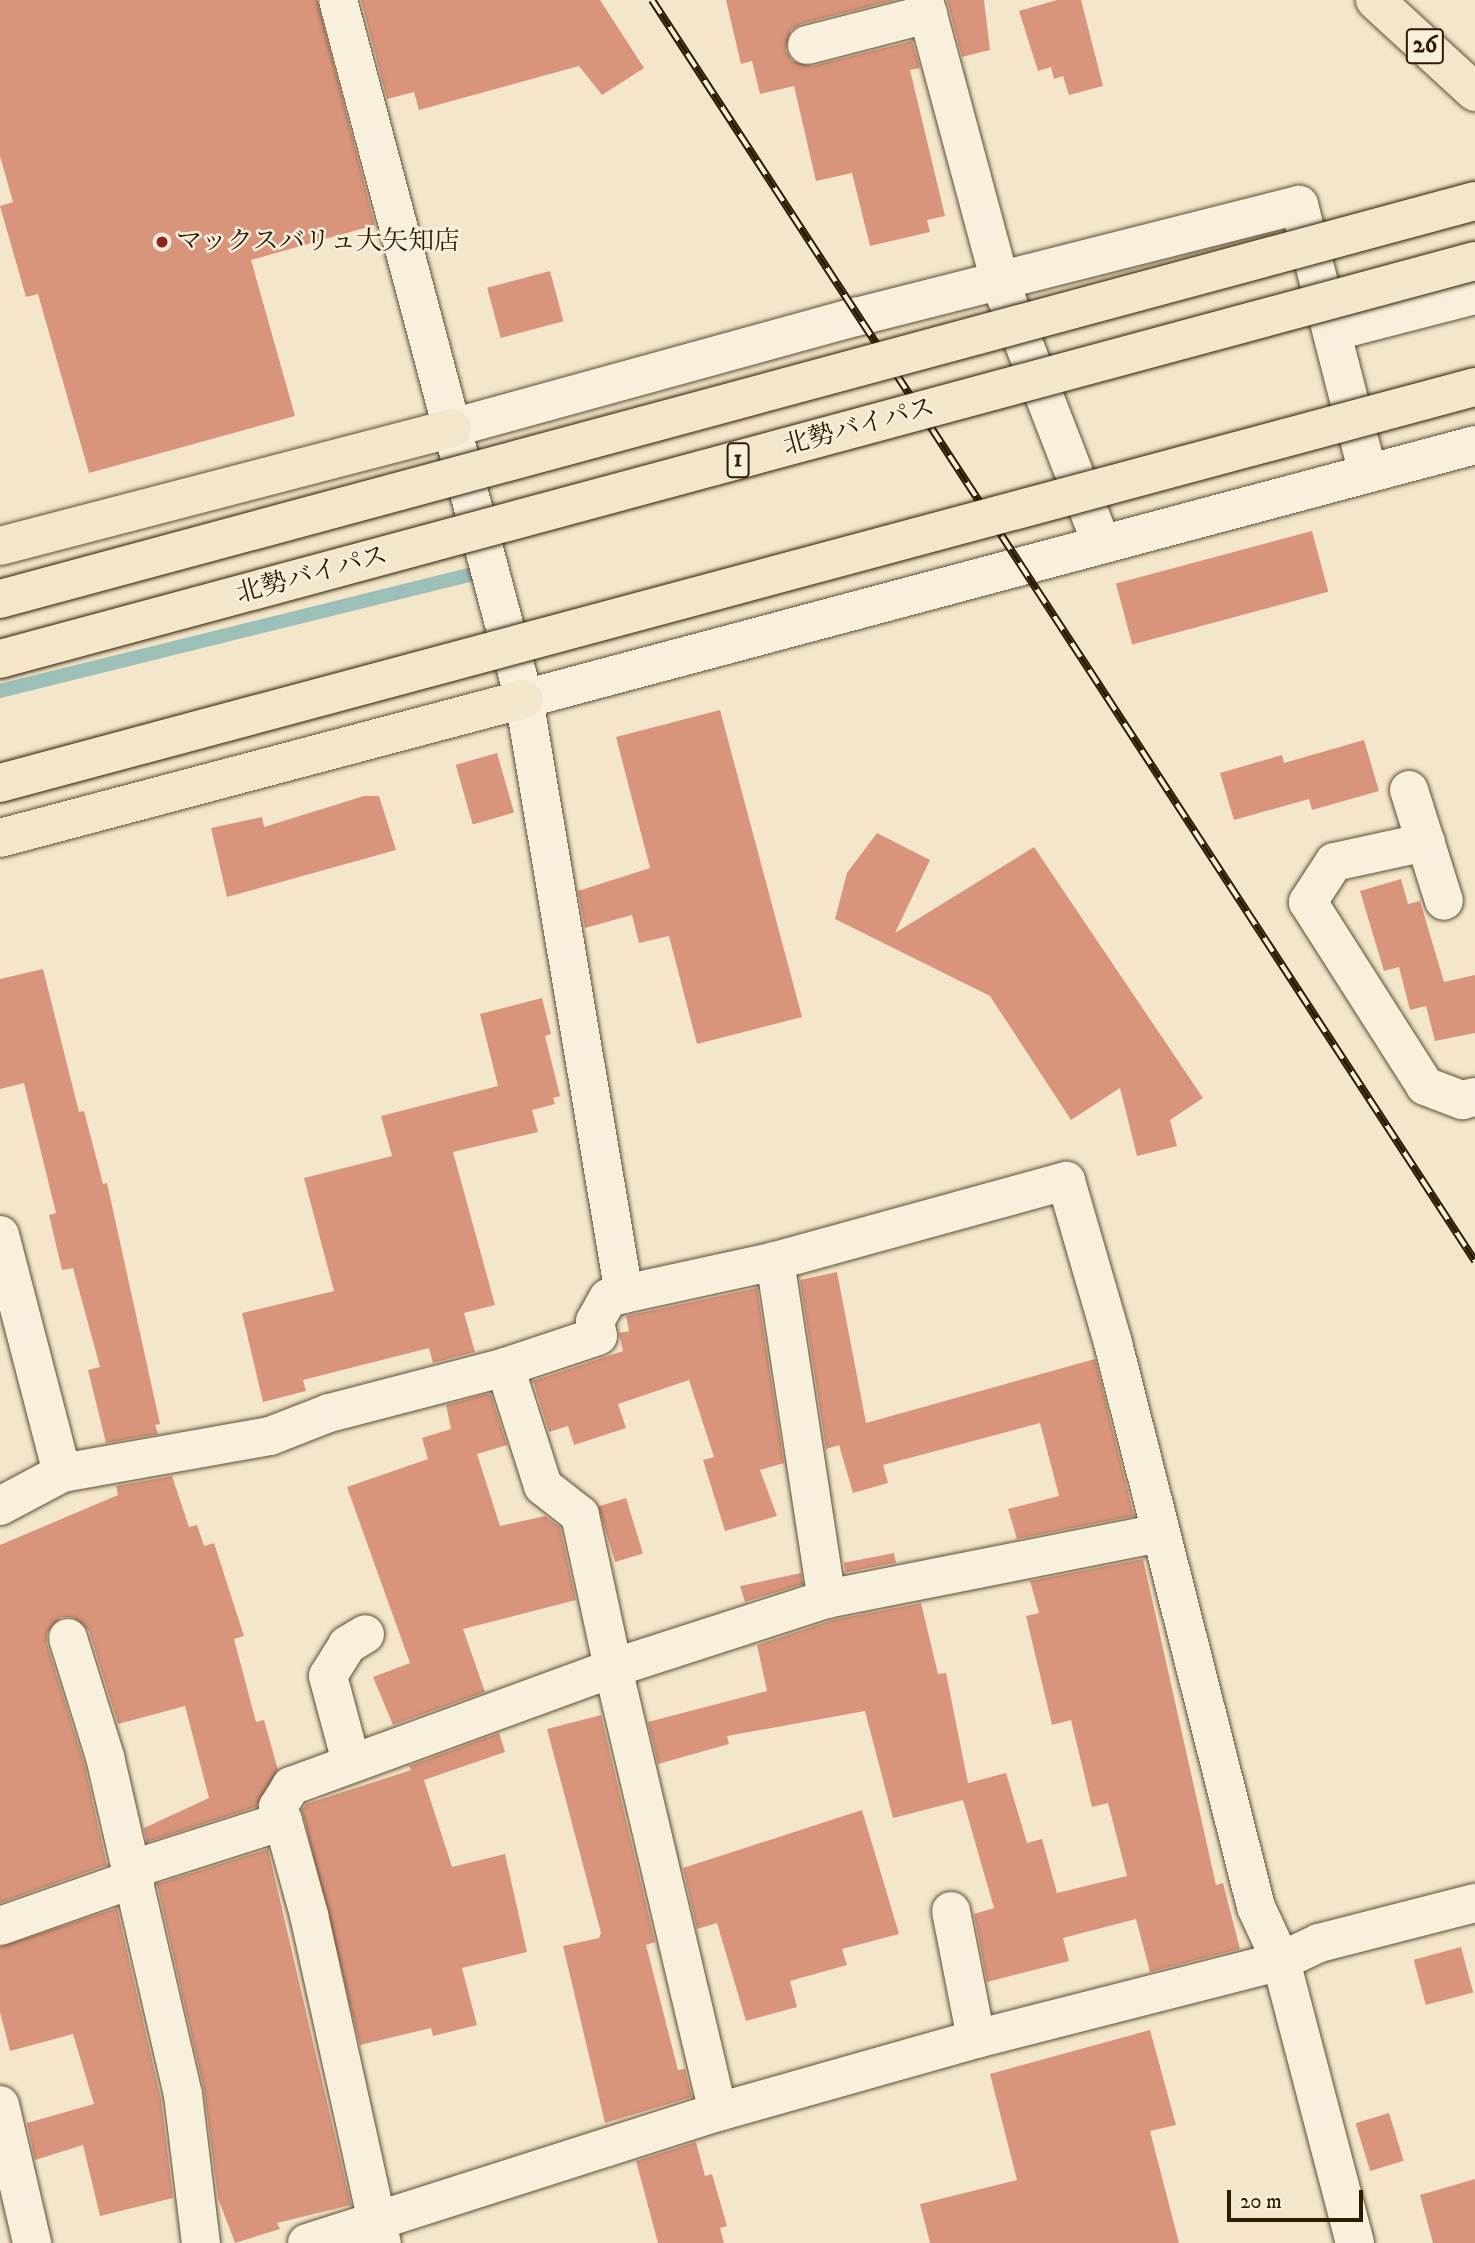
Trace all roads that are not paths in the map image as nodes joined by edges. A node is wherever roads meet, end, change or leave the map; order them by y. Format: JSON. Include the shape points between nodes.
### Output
{"nodes":[{"id":1,"x":338,"y":0,"type":"edge"},
{"id":2,"x":1375,"y":0,"type":"edge"},
{"id":3,"x":926,"y":7,"type":"edge"},
{"id":4,"x":807,"y":45,"type":"dead end"},
{"id":5,"x":1474,"y":91,"type":"edge"},
{"id":6,"x":1475,"y":201,"type":"edge"},
{"id":7,"x":1475,"y":261,"type":"edge"},
{"id":8,"x":1000,"y":282,"type":"junction"},
{"id":9,"x":1475,"y":295,"type":"edge"},
{"id":10,"x":1335,"y":331,"type":"junction"},
{"id":11,"x":1475,"y":387,"type":"edge"},
{"id":12,"x":452,"y":428,"type":"junction"},
{"id":13,"x":1475,"y":446,"type":"edge"},
{"id":14,"x":1368,"y":473,"type":"junction"},
{"id":15,"x":1101,"y":543,"type":"junction"},
{"id":16,"x":0,"y":545,"type":"edge"},
{"id":17,"x":0,"y":599,"type":"edge"},
{"id":18,"x":0,"y":659,"type":"edge"},
{"id":19,"x":524,"y":699,"type":"junction"},
{"id":20,"x":0,"y":783,"type":"edge"},
{"id":21,"x":1409,"y":790,"type":"dead end"},
{"id":22,"x":0,"y":838,"type":"edge"},
{"id":23,"x":1426,"y":842,"type":"junction"},
{"id":24,"x":1444,"y":901,"type":"dead end"},
{"id":25,"x":1475,"y":1097,"type":"edge"},
{"id":26,"x":0,"y":1235,"type":"edge"},
{"id":27,"x":775,"y":1261,"type":"junction"},
{"id":28,"x":624,"y":1294,"type":"junction"},
{"id":29,"x":505,"y":1367,"type":"junction"},
{"id":30,"x":62,"y":1473,"type":"junction"},
{"id":31,"x":0,"y":1506,"type":"edge"},
{"id":32,"x":1160,"y":1533,"type":"junction"},
{"id":33,"x":827,"y":1599,"type":"junction"},
{"id":34,"x":365,"y":1634,"type":"dead end"},
{"id":35,"x":68,"y":1638,"type":"dead end"},
{"id":36,"x":613,"y":1668,"type":"junction"},
{"id":37,"x":351,"y":1762,"type":"junction"},
{"id":38,"x":283,"y":1821,"type":"junction"},
{"id":39,"x":134,"y":1874,"type":"junction"},
{"id":40,"x":1475,"y":1903,"type":"edge"},
{"id":41,"x":951,"y":1911,"type":"dead end"},
{"id":42,"x":0,"y":1926,"type":"edge"},
{"id":43,"x":1281,"y":1961,"type":"junction"},
{"id":44,"x":976,"y":2039,"type":"junction"},
{"id":45,"x":0,"y":2105,"type":"edge"},
{"id":46,"x":718,"y":2112,"type":"junction"},
{"id":47,"x":379,"y":2232,"type":"edge"},
{"id":48,"x":32,"y":2243,"type":"edge"},
{"id":49,"x":201,"y":2243,"type":"edge"},
{"id":50,"x":307,"y":2243,"type":"edge"},
{"id":51,"x":1355,"y":2243,"type":"edge"}],
"edges":[{"from":1,"to":12,"type":"street"},
{"from":2,"to":5,"type":"main road","number":"26"},
{"from":3,"to":4,"type":"street"},
{"from":3,"to":8,"type":"street"},
{"from":6,"to":17,"type":"main road","number":"1","bridge":true},
{"from":7,"to":18,"type":"main road","name":"北勢バイパス","number":"1","bridge":true},
{"from":8,"to":10,"type":"street","via":[[1299,205]]},
{"from":8,"to":12,"type":"street"},
{"from":8,"to":15,"type":"street"},
{"from":9,"to":10,"type":"street"},
{"from":10,"to":14,"type":"street"},
{"from":11,"to":20,"type":"main road","bridge":true},
{"from":12,"to":16,"type":"main road"},
{"from":12,"to":19,"type":"street"},
{"from":13,"to":14,"type":"street"},
{"from":14,"to":15,"type":"street"},
{"from":15,"to":19,"type":"street"},
{"from":19,"to":22,"type":"main road"},
{"from":19,"to":28,"type":"street"},
{"from":21,"to":23,"type":"street"},
{"from":23,"to":24,"type":"street"},
{"from":23,"to":25,"type":"street","via":[[1334,862],[1308,902],[1425,1086],[1462,1100]]},
{"from":26,"to":30,"type":"street"},
{"from":27,"to":28,"type":"street"},
{"from":27,"to":32,"type":"street","via":[[1066,1181]]},
{"from":27,"to":33,"type":"street"},
{"from":28,"to":29,"type":"street","via":[[608,1298],[595,1321],[598,1336]]},
{"from":29,"to":30,"type":"street","via":[[329,1413],[270,1436]]},
{"from":29,"to":36,"type":"street","via":[[544,1486],[580,1515]]},
{"from":30,"to":31,"type":"street"},
{"from":32,"to":33,"type":"street"},
{"from":32,"to":43,"type":"street","via":[[1256,1908]]},
{"from":33,"to":36,"type":"street"},
{"from":34,"to":37,"type":"street","via":[[347,1645],[328,1676]]},
{"from":35,"to":39,"type":"street","via":[[105,1757]]},
{"from":36,"to":37,"type":"street"},
{"from":36,"to":46,"type":"street"},
{"from":37,"to":38,"type":"street","via":[[291,1786],[278,1807]]},
{"from":38,"to":39,"type":"street"},
{"from":38,"to":47,"type":"street","via":[[309,1914]]},
{"from":39,"to":42,"type":"street"},
{"from":39,"to":49,"type":"street","via":[[183,2095]]},
{"from":40,"to":43,"type":"street","via":[[1319,1943]]},
{"from":41,"to":44,"type":"street"},
{"from":43,"to":44,"type":"street"},
{"from":43,"to":51,"type":"street"},
{"from":44,"to":46,"type":"street"},
{"from":45,"to":48,"type":"street"},
{"from":46,"to":47,"type":"street"},
{"from":47,"to":50,"type":"street"}]}
